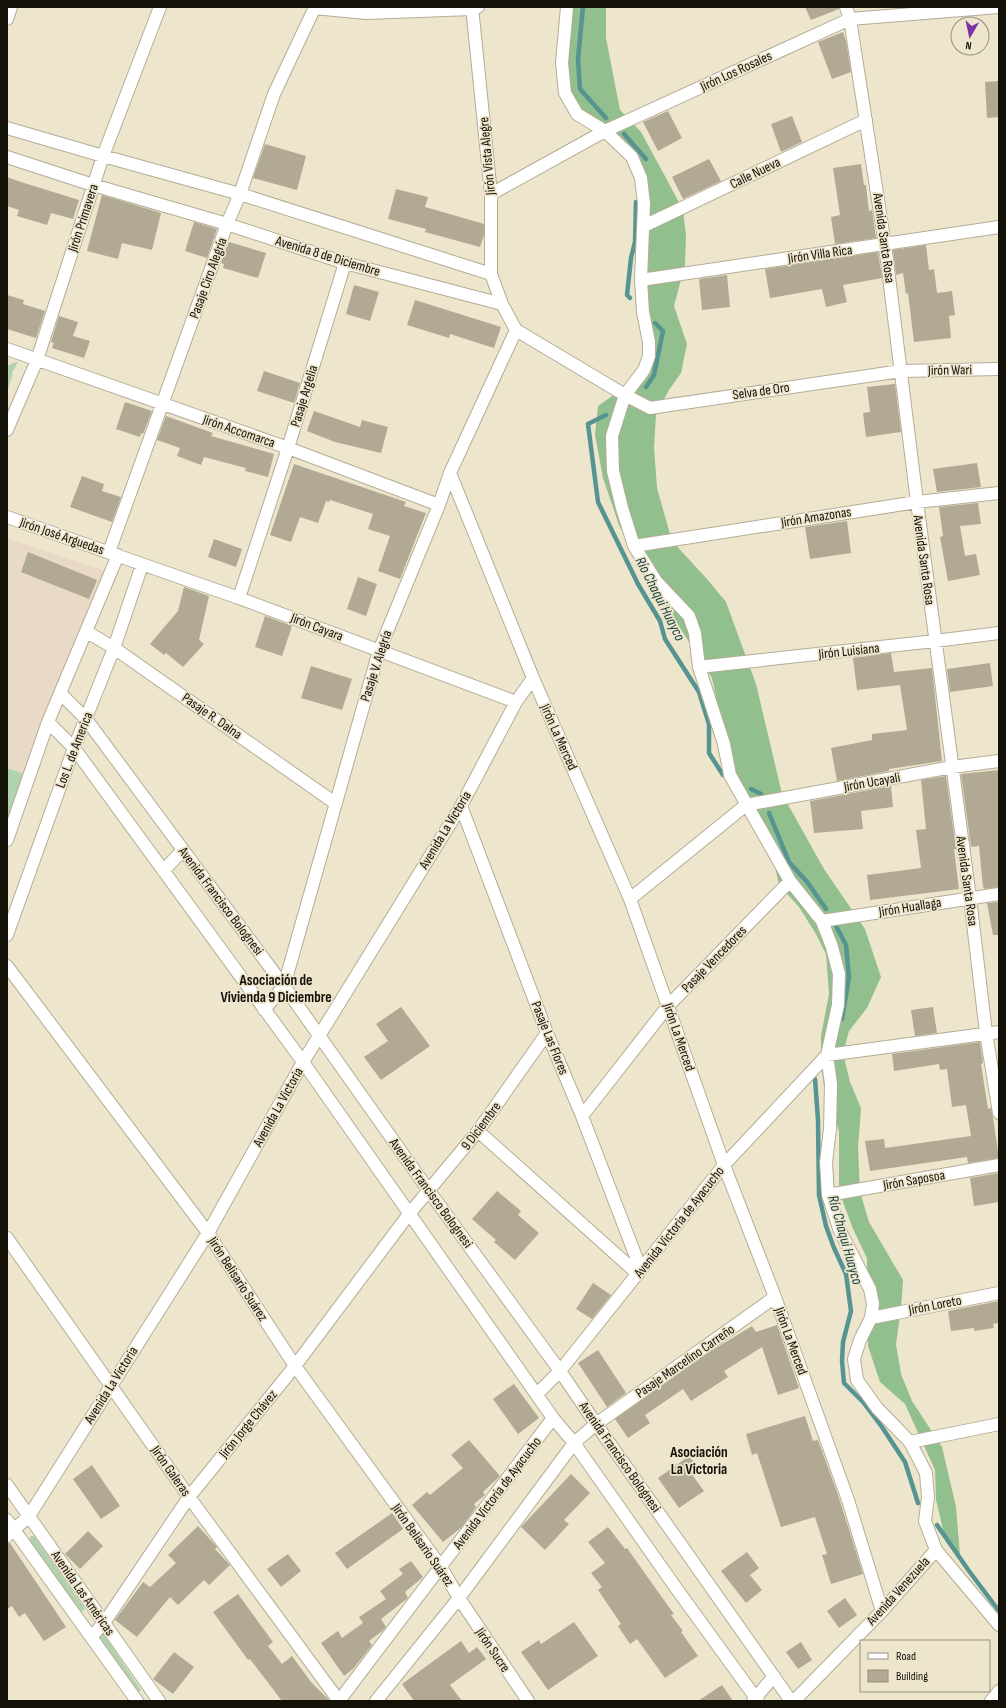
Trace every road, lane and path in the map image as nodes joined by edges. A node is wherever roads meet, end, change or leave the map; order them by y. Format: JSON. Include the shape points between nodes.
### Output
{"nodes":[{"id":1,"x":11,"y":7,"type":"edge"},
{"id":2,"x":160,"y":7,"type":"edge"},
{"id":3,"x":567,"y":7,"type":"edge"},
{"id":4,"x":846,"y":7,"type":"edge"},
{"id":5,"x":999,"y":7,"type":"edge"},
{"id":6,"x":314,"y":8,"type":"edge"},
{"id":7,"x":474,"y":8,"type":"edge"},
{"id":8,"x":366,"y":10,"type":"edge"},
{"id":9,"x":7,"y":19,"type":"edge"},
{"id":10,"x":850,"y":19,"type":"junction"},
{"id":11,"x":866,"y":120,"type":"junction"},
{"id":12,"x":7,"y":128,"type":"edge"},
{"id":13,"x":605,"y":131,"type":"junction"},
{"id":14,"x":103,"y":156,"type":"junction"},
{"id":15,"x":7,"y":157,"type":"edge"},
{"id":16,"x":94,"y":185,"type":"junction"},
{"id":17,"x":240,"y":194,"type":"junction"},
{"id":18,"x":491,"y":194,"type":"junction"},
{"id":19,"x":227,"y":224,"type":"junction"},
{"id":20,"x":644,"y":226,"type":"junction"},
{"id":21,"x":999,"y":227,"type":"edge"},
{"id":22,"x":886,"y":245,"type":"junction"},
{"id":23,"x":345,"y":263,"type":"junction"},
{"id":24,"x":492,"y":274,"type":"junction"},
{"id":25,"x":641,"y":280,"type":"junction"},
{"id":26,"x":502,"y":304,"type":"junction"},
{"id":27,"x":516,"y":330,"type":"junction"},
{"id":28,"x":7,"y":349,"type":"edge"},
{"id":29,"x":37,"y":360,"type":"junction"},
{"id":30,"x":999,"y":369,"type":"edge"},
{"id":31,"x":901,"y":371,"type":"junction"},
{"id":32,"x":625,"y":395,"type":"junction"},
{"id":33,"x":162,"y":404,"type":"junction"},
{"id":34,"x":7,"y":430,"type":"edge"},
{"id":35,"x":288,"y":448,"type":"junction"},
{"id":36,"x":450,"y":473,"type":"junction"},
{"id":37,"x":999,"y":493,"type":"edge"},
{"id":38,"x":917,"y":502,"type":"junction"},
{"id":39,"x":439,"y":505,"type":"junction"},
{"id":40,"x":7,"y":517,"type":"edge"},
{"id":41,"x":634,"y":546,"type":"junction"},
{"id":42,"x":113,"y":554,"type":"junction"},
{"id":43,"x":142,"y":565,"type":"junction"},
{"id":44,"x":239,"y":598,"type":"junction"},
{"id":45,"x":87,"y":632,"type":"junction"},
{"id":46,"x":999,"y":633,"type":"edge"},
{"id":47,"x":935,"y":641,"type":"junction"},
{"id":48,"x":114,"y":648,"type":"junction"},
{"id":49,"x":379,"y":651,"type":"junction"},
{"id":50,"x":699,"y":667,"type":"junction"},
{"id":51,"x":533,"y":678,"type":"junction"},
{"id":52,"x":60,"y":694,"type":"junction"},
{"id":53,"x":516,"y":702,"type":"junction"},
{"id":54,"x":86,"y":719,"type":"junction"},
{"id":55,"x":48,"y":722,"type":"junction"},
{"id":56,"x":74,"y":748,"type":"junction"},
{"id":57,"x":999,"y":761,"type":"edge"},
{"id":58,"x":952,"y":767,"type":"junction"},
{"id":59,"x":335,"y":804,"type":"junction"},
{"id":60,"x":746,"y":805,"type":"junction"},
{"id":61,"x":461,"y":806,"type":"junction"},
{"id":62,"x":7,"y":840,"type":"edge"},
{"id":63,"x":183,"y":850,"type":"junction"},
{"id":64,"x":164,"y":870,"type":"junction"},
{"id":65,"x":790,"y":881,"type":"junction"},
{"id":66,"x":999,"y":894,"type":"edge"},
{"id":67,"x":970,"y":898,"type":"junction"},
{"id":68,"x":630,"y":899,"type":"junction"},
{"id":69,"x":822,"y":921,"type":"junction"},
{"id":70,"x":7,"y":935,"type":"edge"},
{"id":71,"x":7,"y":966,"type":"edge"},
{"id":72,"x":284,"y":986,"type":"junction"},
{"id":73,"x":668,"y":1006,"type":"junction"},
{"id":74,"x":264,"y":1010,"type":"junction"},
{"id":75,"x":999,"y":1032,"type":"edge"},
{"id":76,"x":547,"y":1033,"type":"junction"},
{"id":77,"x":986,"y":1033,"type":"junction"},
{"id":78,"x":320,"y":1036,"type":"junction"},
{"id":79,"x":827,"y":1055,"type":"junction"},
{"id":80,"x":303,"y":1062,"type":"junction"},
{"id":81,"x":999,"y":1113,"type":"edge"},
{"id":82,"x":582,"y":1116,"type":"junction"},
{"id":83,"x":478,"y":1132,"type":"junction"},
{"id":84,"x":724,"y":1164,"type":"junction"},
{"id":85,"x":999,"y":1165,"type":"edge"},
{"id":86,"x":429,"y":1192,"type":"junction"},
{"id":87,"x":828,"y":1195,"type":"junction"},
{"id":88,"x":409,"y":1214,"type":"junction"},
{"id":89,"x":208,"y":1233,"type":"junction"},
{"id":90,"x":7,"y":1238,"type":"edge"},
{"id":91,"x":639,"y":1272,"type":"junction"},
{"id":92,"x":999,"y":1293,"type":"edge"},
{"id":93,"x":775,"y":1297,"type":"junction"},
{"id":94,"x":871,"y":1318,"type":"junction"},
{"id":95,"x":295,"y":1366,"type":"junction"},
{"id":96,"x":560,"y":1371,"type":"junction"},
{"id":97,"x":111,"y":1385,"type":"junction"},
{"id":98,"x":537,"y":1394,"type":"junction"},
{"id":99,"x":554,"y":1418,"type":"junction"},
{"id":100,"x":596,"y":1424,"type":"junction"},
{"id":101,"x":999,"y":1424,"type":"edge"},
{"id":102,"x":910,"y":1442,"type":"junction"},
{"id":103,"x":574,"y":1443,"type":"junction"},
{"id":104,"x":7,"y":1485,"type":"edge"},
{"id":105,"x":189,"y":1497,"type":"junction"},
{"id":106,"x":29,"y":1516,"type":"junction"},
{"id":107,"x":7,"y":1520,"type":"edge"},
{"id":108,"x":11,"y":1534,"type":"edge"},
{"id":109,"x":936,"y":1550,"type":"junction"},
{"id":110,"x":441,"y":1567,"type":"junction"},
{"id":111,"x":459,"y":1598,"type":"junction"},
{"id":112,"x":882,"y":1611,"type":"junction"},
{"id":113,"x":104,"y":1623,"type":"junction"},
{"id":114,"x":999,"y":1625,"type":"edge"},
{"id":115,"x":91,"y":1637,"type":"junction"},
{"id":116,"x":774,"y":1676,"type":"junction"},
{"id":117,"x":999,"y":1691,"type":"edge"},
{"id":118,"x":755,"y":1700,"type":"edge"},
{"id":119,"x":137,"y":1701,"type":"edge"},
{"id":120,"x":159,"y":1701,"type":"edge"},
{"id":121,"x":339,"y":1701,"type":"edge"},
{"id":122,"x":376,"y":1701,"type":"edge"},
{"id":123,"x":528,"y":1701,"type":"edge"},
{"id":124,"x":792,"y":1701,"type":"edge"},
{"id":125,"x":991,"y":1701,"type":"edge"}],
"edges":[{"from":1,"to":9,"type":"street"},
{"from":2,"to":14,"type":"street","name":"Jirón Primavera"},
{"from":3,"to":13,"type":"street","via":[[562,64],[565,93],[577,114]]},
{"from":4,"to":10,"type":"street","name":"Avenida Santa Rosa"},
{"from":5,"to":10,"type":"street","name":"Jirón Los Rosales"},
{"from":6,"to":8,"type":"street"},
{"from":6,"to":17,"type":"street","name":"Pasaje Ciro Alegría","via":[[274,94]]},
{"from":7,"to":8,"type":"street"},
{"from":7,"to":18,"type":"street","name":"Jirón Vista Alegre"},
{"from":10,"to":11,"type":"street","name":"Avenida Santa Rosa"},
{"from":10,"to":13,"type":"street","name":"Jirón Los Rosales"},
{"from":11,"to":20,"type":"street","name":"Calle Nueva"},
{"from":11,"to":22,"type":"street","name":"Avenida Santa Rosa"},
{"from":12,"to":14,"type":"street"},
{"from":13,"to":18,"type":"street","name":"Jirón Los Rosales"},
{"from":13,"to":20,"type":"street","via":[[632,157],[641,178]]},
{"from":14,"to":16,"type":"street","name":"Jirón Primavera"},
{"from":14,"to":17,"type":"street"},
{"from":15,"to":16,"type":"street","name":"Avenida 8 de Diciembre"},
{"from":16,"to":19,"type":"street","name":"Avenida 8 de Diciembre"},
{"from":16,"to":29,"type":"street","name":"Jirón Primavera"},
{"from":17,"to":19,"type":"street","name":"Pasaje Ciro Alegría"},
{"from":17,"to":24,"type":"street"},
{"from":18,"to":24,"type":"street","name":"Jirón Vista Alegre"},
{"from":19,"to":23,"type":"street","name":"Avenida 8 de Diciembre"},
{"from":19,"to":33,"type":"street","name":"Pasaje Ciro Alegría"},
{"from":20,"to":25,"type":"street"},
{"from":21,"to":22,"type":"street","name":"Jirón Villa Rica"},
{"from":22,"to":25,"type":"street","name":"Jirón Villa Rica"},
{"from":22,"to":31,"type":"street","name":"Avenida Santa Rosa"},
{"from":23,"to":26,"type":"street","name":"Avenida 8 de Diciembre"},
{"from":23,"to":35,"type":"street","name":"Pasaje Argelia"},
{"from":24,"to":26,"type":"street","name":"Jirón Vista Alegre"},
{"from":25,"to":32,"type":"street","via":[[649,356],[644,370]]},
{"from":26,"to":27,"type":"street"},
{"from":27,"to":32,"type":"street"},
{"from":27,"to":36,"type":"street","name":"Pasaje V. Alegría"},
{"from":28,"to":29,"type":"street","name":"Jirón Accomarca"},
{"from":29,"to":33,"type":"street","name":"Jirón Accomarca"},
{"from":29,"to":34,"type":"street","name":"Jirón Primavera"},
{"from":30,"to":31,"type":"street","name":"Jirón Wari"},
{"from":31,"to":32,"type":"street","name":"Selva de Oro","via":[[650,408]]},
{"from":31,"to":38,"type":"street","name":"Avenida Santa Rosa"},
{"from":32,"to":41,"type":"street","via":[[612,436],[613,471]]},
{"from":33,"to":35,"type":"street","name":"Jirón Accomarca"},
{"from":33,"to":42,"type":"street","name":"Pasaje Ciro Alegría"},
{"from":35,"to":39,"type":"street","name":"Jirón Accomarca"},
{"from":35,"to":44,"type":"street","name":"Pasaje Argelia"},
{"from":36,"to":39,"type":"street","name":"Pasaje V. Alegría"},
{"from":36,"to":51,"type":"street","name":"Jirón La Merced"},
{"from":37,"to":38,"type":"street","name":"Jirón Amazonas"},
{"from":38,"to":41,"type":"street","name":"Jirón Amazonas"},
{"from":38,"to":47,"type":"street","name":"Avenida Santa Rosa"},
{"from":39,"to":49,"type":"street","name":"Pasaje V. Alegría"},
{"from":40,"to":42,"type":"street","name":"Jirón José Arguedas"},
{"from":41,"to":50,"type":"street","via":[[656,581],[688,616],[695,633]]},
{"from":42,"to":43,"type":"street","name":"Jirón Cayara"},
{"from":42,"to":45,"type":"street"},
{"from":43,"to":44,"type":"street","name":"Jirón Cayara"},
{"from":43,"to":48,"type":"street","name":"Los L. de America"},
{"from":44,"to":49,"type":"street","name":"Jirón Cayara"},
{"from":45,"to":48,"type":"street","name":"Pasaje R. Dalna"},
{"from":45,"to":52,"type":"street"},
{"from":46,"to":47,"type":"street","name":"Jirón Luisiana"},
{"from":47,"to":50,"type":"street","name":"Jirón Luisiana"},
{"from":47,"to":58,"type":"street","name":"Avenida Santa Rosa"},
{"from":48,"to":54,"type":"street","name":"Los L. de America"},
{"from":48,"to":59,"type":"street","name":"Pasaje R. Dalna"},
{"from":49,"to":53,"type":"street","name":"Jirón Cayara"},
{"from":49,"to":59,"type":"street","name":"Pasaje V. Alegría"},
{"from":50,"to":60,"type":"street","via":[[724,744],[730,775]]},
{"from":51,"to":53,"type":"street","name":"Avenida La Victoria"},
{"from":51,"to":68,"type":"street","name":"Jirón La Merced"},
{"from":52,"to":54,"type":"street","name":"Avenida Francisco Bolognesi"},
{"from":52,"to":55,"type":"street"},
{"from":53,"to":61,"type":"street","name":"Avenida La Victoria"},
{"from":54,"to":56,"type":"street","name":"Los L. de America"},
{"from":54,"to":63,"type":"street","name":"Avenida Francisco Bolognesi"},
{"from":55,"to":56,"type":"street","name":"Avenida Francisco Bolognesi"},
{"from":55,"to":62,"type":"street"},
{"from":56,"to":64,"type":"street","name":"Avenida Francisco Bolognesi"},
{"from":56,"to":70,"type":"street","name":"Los L. de America"},
{"from":57,"to":58,"type":"street","name":"Jirón Ucayali"},
{"from":58,"to":60,"type":"street","name":"Jirón Ucayali"},
{"from":58,"to":67,"type":"street","name":"Avenida Santa Rosa"},
{"from":59,"to":72,"type":"street","name":"Pasaje V. Alegría"},
{"from":60,"to":65,"type":"street"},
{"from":60,"to":68,"type":"street"},
{"from":61,"to":76,"type":"street","name":"Pasaje Las Flores"},
{"from":61,"to":78,"type":"street","name":"Avenida La Victoria"},
{"from":63,"to":64,"type":"street"},
{"from":63,"to":72,"type":"street","name":"Avenida Francisco Bolognesi"},
{"from":64,"to":74,"type":"street","name":"Avenida Francisco Bolognesi"},
{"from":65,"to":69,"type":"street"},
{"from":65,"to":73,"type":"street","name":"Pasaje Vencedores"},
{"from":66,"to":67,"type":"street","name":"Jirón Huallaga"},
{"from":67,"to":69,"type":"street","name":"Jirón Huallaga"},
{"from":67,"to":77,"type":"street","name":"Avenida Santa Rosa"},
{"from":68,"to":73,"type":"street","name":"Jirón La Merced"},
{"from":69,"to":79,"type":"street","via":[[839,974],[838,1005]]},
{"from":71,"to":89,"type":"street","name":"Jirón Belisario Suárez"},
{"from":72,"to":74,"type":"street","name":"Pasaje V. Alegría"},
{"from":72,"to":78,"type":"street","name":"Avenida Francisco Bolognesi"},
{"from":73,"to":82,"type":"street","name":"Pasaje Vencedores"},
{"from":73,"to":84,"type":"street","name":"Jirón La Merced"},
{"from":74,"to":80,"type":"street","name":"Avenida Francisco Bolognesi"},
{"from":75,"to":77,"type":"street"},
{"from":76,"to":82,"type":"street","name":"Pasaje Las Flores"},
{"from":76,"to":83,"type":"street","name":"9 Diciembre"},
{"from":77,"to":79,"type":"street"},
{"from":77,"to":81,"type":"street","name":"Avenida Santa Rosa"},
{"from":78,"to":80,"type":"street","name":"Avenida La Victoria"},
{"from":78,"to":86,"type":"street","name":"Avenida Francisco Bolognesi"},
{"from":79,"to":84,"type":"street","name":"Avenida Victoria de Ayacucho"},
{"from":79,"to":87,"type":"street","via":[[831,1084],[826,1162]]},
{"from":80,"to":88,"type":"street","name":"Avenida Francisco Bolognesi"},
{"from":80,"to":89,"type":"street","name":"Avenida La Victoria"},
{"from":82,"to":91,"type":"street","name":"Pasaje Las Flores"},
{"from":83,"to":86,"type":"street","name":"9 Diciembre"},
{"from":83,"to":91,"type":"street"},
{"from":84,"to":91,"type":"street","name":"Avenida Victoria de Ayacucho"},
{"from":84,"to":93,"type":"street","name":"Jirón La Merced"},
{"from":85,"to":87,"type":"street","name":"Jirón Saposoa"},
{"from":86,"to":88,"type":"street","name":"9 Diciembre"},
{"from":86,"to":96,"type":"street","name":"Avenida Francisco Bolognesi"},
{"from":87,"to":94,"type":"street","via":[[840,1231],[870,1289],[873,1304]]},
{"from":88,"to":95,"type":"street","name":"Jirón Jorge Chávez"},
{"from":88,"to":98,"type":"street","name":"Avenida Francisco Bolognesi"},
{"from":89,"to":95,"type":"street","name":"Jirón Belisario Suárez"},
{"from":89,"to":97,"type":"street","name":"Avenida La Victoria"},
{"from":90,"to":97,"type":"street","name":"Jirón Galeras"},
{"from":91,"to":96,"type":"street","name":"Avenida Victoria de Ayacucho"},
{"from":92,"to":94,"type":"street","name":"Jirón Loreto"},
{"from":93,"to":100,"type":"street","name":"Pasaje Marcelino Carreño"},
{"from":93,"to":112,"type":"street","name":"Jirón La Merced","via":[[848,1500]]},
{"from":94,"to":102,"type":"street","via":[[854,1359],[857,1380],[877,1408]]},
{"from":95,"to":105,"type":"street","name":"Jirón Jorge Chávez"},
{"from":95,"to":110,"type":"street","name":"Jirón Belisario Suárez"},
{"from":96,"to":98,"type":"street","name":"Avenida Victoria de Ayacucho"},
{"from":96,"to":100,"type":"street","name":"Avenida Francisco Bolognesi"},
{"from":97,"to":105,"type":"street","name":"Jirón Galeras"},
{"from":97,"to":106,"type":"street","name":"Avenida La Victoria"},
{"from":98,"to":99,"type":"street","name":"Avenida Francisco Bolognesi"},
{"from":99,"to":103,"type":"street","name":"Avenida Francisco Bolognesi"},
{"from":99,"to":110,"type":"street","name":"Avenida Victoria de Ayacucho"},
{"from":100,"to":103,"type":"street","name":"Pasaje Marcelino Carreño"},
{"from":100,"to":116,"type":"street","name":"Avenida Francisco Bolognesi"},
{"from":101,"to":102,"type":"street"},
{"from":102,"to":109,"type":"street","via":[[926,1473],[928,1497],[925,1521]]},
{"from":103,"to":111,"type":"street"},
{"from":103,"to":118,"type":"street","name":"Avenida Francisco Bolognesi"},
{"from":104,"to":106,"type":"street","name":"Avenida Las Américas"},
{"from":105,"to":113,"type":"street","name":"Jirón Jorge Chávez"},
{"from":105,"to":121,"type":"street","name":"Jirón Galeras"},
{"from":106,"to":108,"type":"street","name":"Avenida La Victoria"},
{"from":106,"to":113,"type":"street","name":"Avenida Las Américas"},
{"from":107,"to":108,"type":"street","name":"Avenida Las Américas"},
{"from":108,"to":115,"type":"street","name":"Avenida Las Américas","via":[[28,1548]]},
{"from":109,"to":112,"type":"street","name":"Avenida Venezuela"},
{"from":109,"to":114,"type":"street"},
{"from":110,"to":111,"type":"street","name":"Jirón Belisario Suárez"},
{"from":110,"to":121,"type":"street","name":"Avenida Victoria de Ayacucho"},
{"from":111,"to":122,"type":"street"},
{"from":111,"to":123,"type":"street","name":"Jirón Sucre"},
{"from":112,"to":124,"type":"street","name":"Avenida Venezuela"},
{"from":113,"to":115,"type":"street","name":"Jirón Jorge Chávez"},
{"from":113,"to":120,"type":"street","name":"Avenida Las Américas"},
{"from":115,"to":119,"type":"street","name":"Avenida Las Américas"},
{"from":116,"to":118,"type":"street"},
{"from":116,"to":124,"type":"street","name":"Avenida Francisco Bolognesi"},
{"from":117,"to":125,"type":"street"}]}
